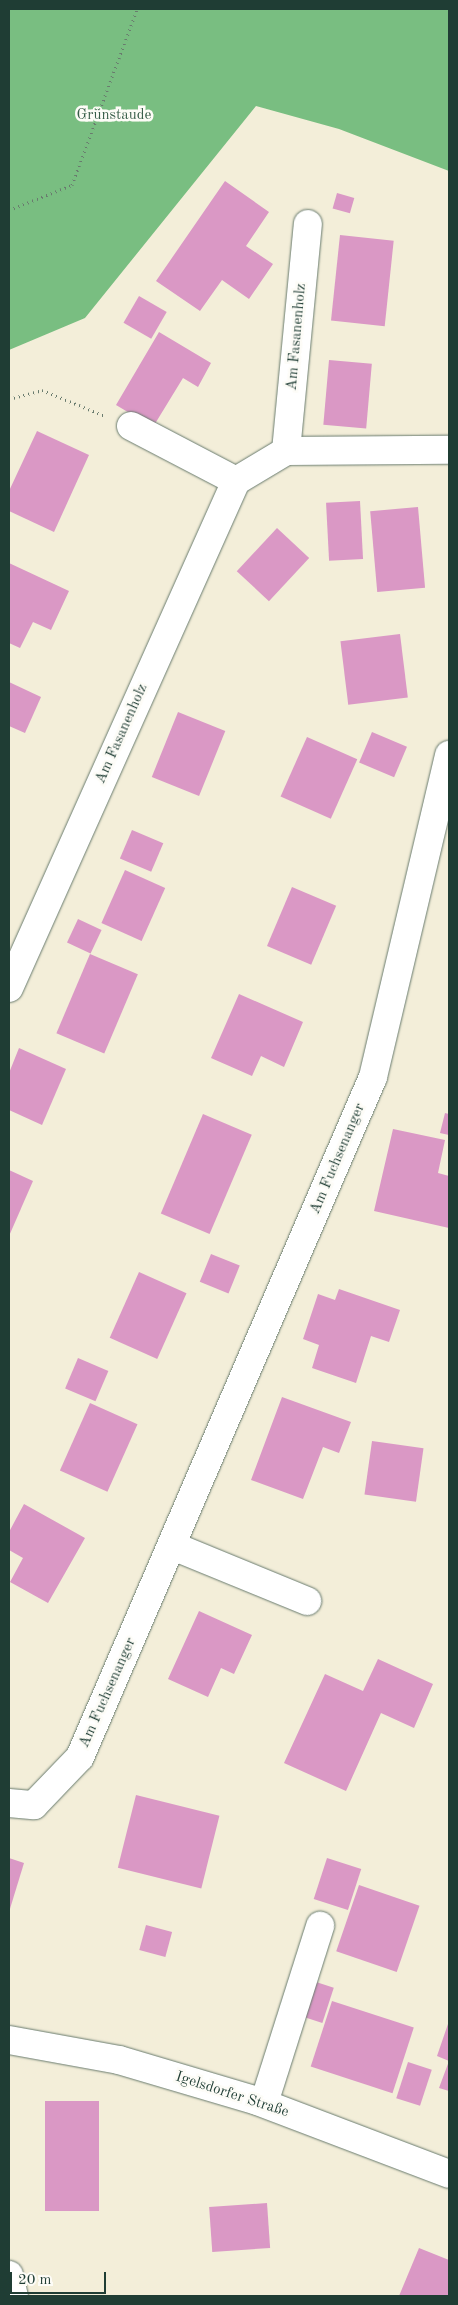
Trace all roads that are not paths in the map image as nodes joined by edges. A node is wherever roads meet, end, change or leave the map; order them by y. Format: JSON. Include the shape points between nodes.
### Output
{"nodes":[{"id":1,"x":308,"y":224,"type":"dead end"},
{"id":2,"x":131,"y":426,"type":"road end"},
{"id":3,"x":286,"y":450,"type":"junction"},
{"id":4,"x":449,"y":450,"type":"edge"},
{"id":5,"x":236,"y":481,"type":"junction"},
{"id":6,"x":449,"y":755,"type":"edge"},
{"id":7,"x":9,"y":988,"type":"edge"},
{"id":8,"x":173,"y":1546,"type":"junction"},
{"id":9,"x":307,"y":1601,"type":"dead end"},
{"id":10,"x":9,"y":1803,"type":"edge"},
{"id":11,"x":320,"y":1926,"type":"dead end"},
{"id":12,"x":9,"y":2040,"type":"edge"},
{"id":13,"x":264,"y":2103,"type":"junction"},
{"id":14,"x":449,"y":2174,"type":"edge"},
{"id":15,"x":9,"y":2275,"type":"edge"},
{"id":16,"x":14,"y":2296,"type":"edge"}],
"edges":[{"from":1,"to":3,"type":"street","name":"Am Fasanenholz"},
{"from":2,"to":5,"type":"street"},
{"from":3,"to":4,"type":"street"},
{"from":3,"to":5,"type":"street"},
{"from":5,"to":7,"type":"street","name":"Am Fasanenholz"},
{"from":6,"to":8,"type":"street","name":"Am Fuchsenanger","via":[[373,1077]]},
{"from":8,"to":9,"type":"street"},
{"from":8,"to":10,"type":"street","name":"Am Fuchsenanger","via":[[80,1757],[34,1805]]},
{"from":11,"to":13,"type":"street"},
{"from":12,"to":13,"type":"street","name":"Igelsdorfer Straße","via":[[119,2060]]},
{"from":13,"to":14,"type":"street","name":"Igelsdorfer Straße"},
{"from":15,"to":16,"type":"street"}]}
